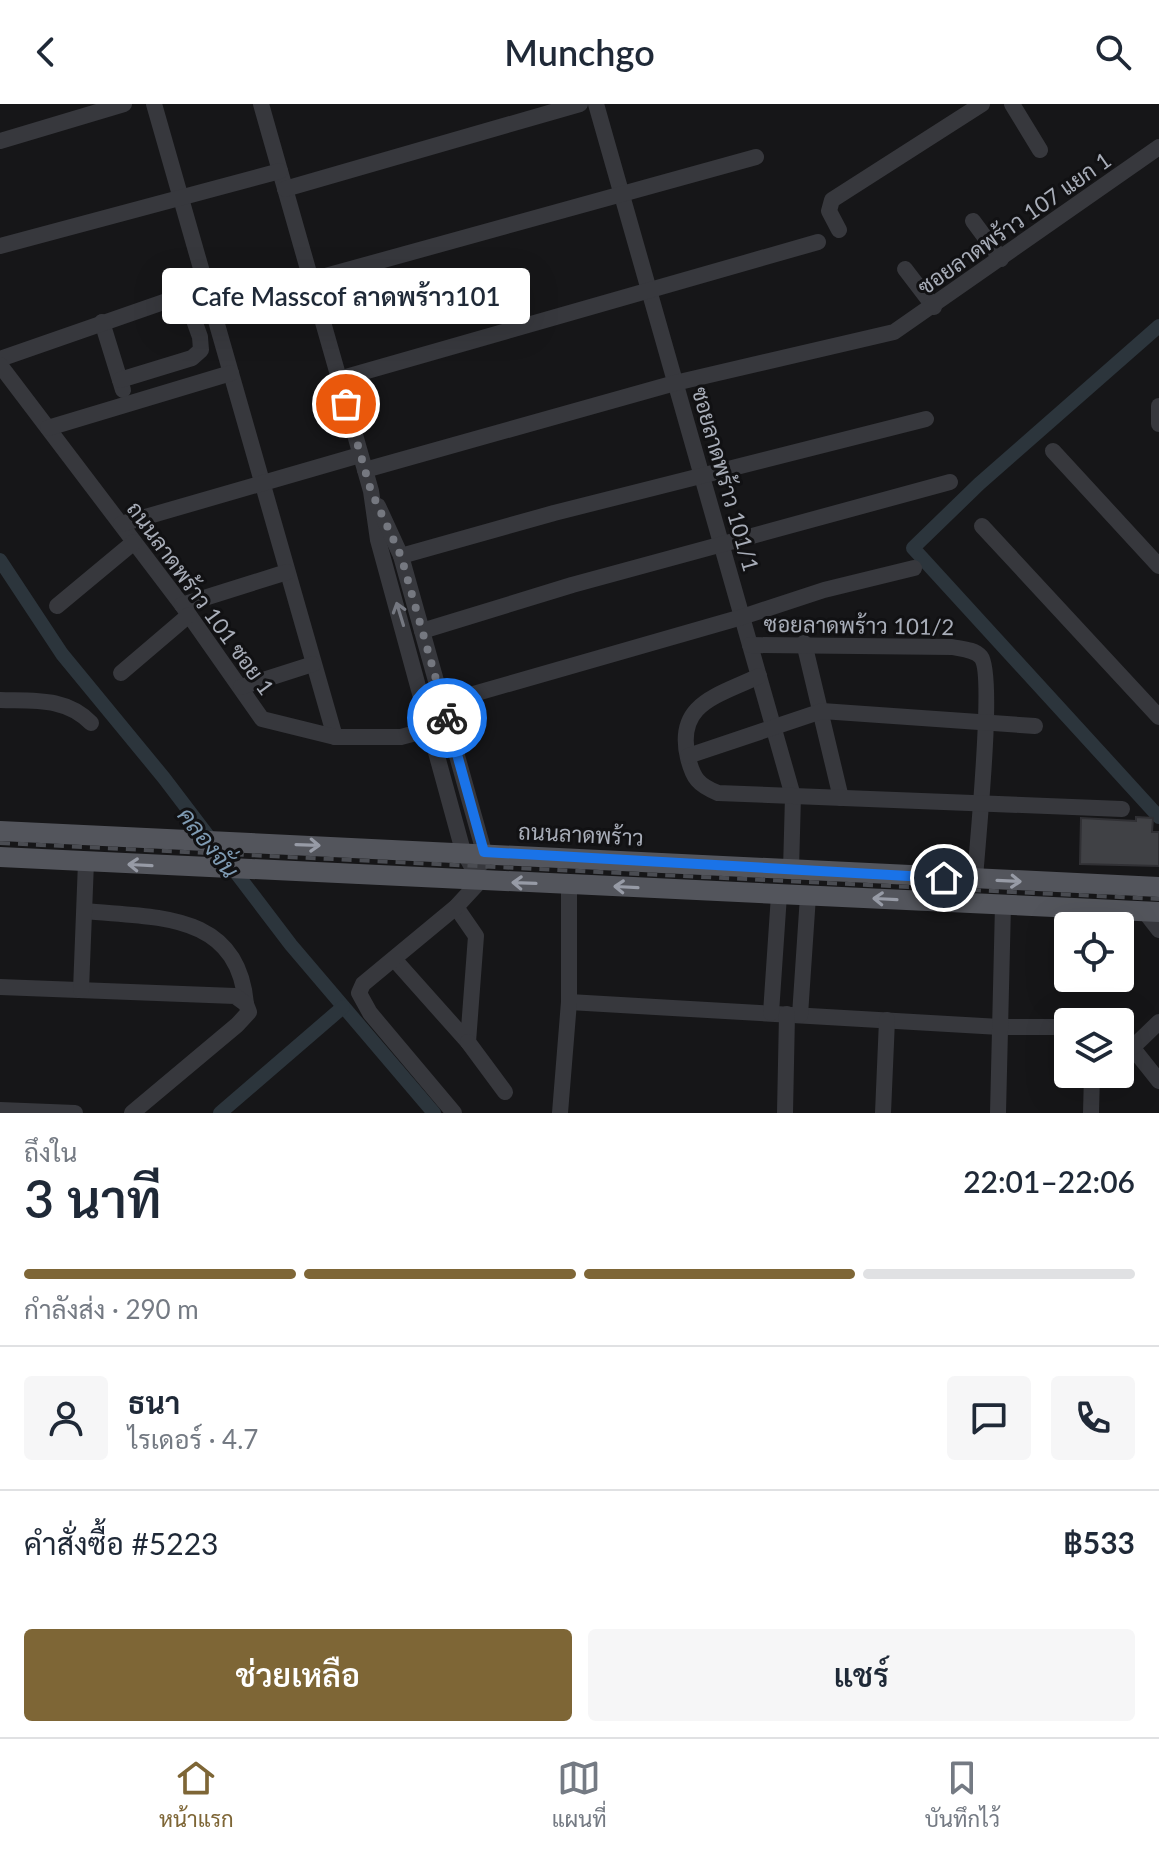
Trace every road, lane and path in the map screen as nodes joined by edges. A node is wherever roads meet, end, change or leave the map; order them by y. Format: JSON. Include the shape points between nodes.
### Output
{"nodes":[{"id":1,"x":124,"y":104,"type":"edge"},
{"id":2,"x":154,"y":104,"type":"edge"},
{"id":3,"x":261,"y":104,"type":"edge"},
{"id":4,"x":580,"y":104,"type":"edge"},
{"id":5,"x":596,"y":104,"type":"edge"},
{"id":6,"x":982,"y":104,"type":"edge"},
{"id":7,"x":1012,"y":104,"type":"edge"},
{"id":8,"x":0,"y":141,"type":"edge"},
{"id":9,"x":1159,"y":147,"type":"edge"},
{"id":10,"x":1040,"y":150,"type":"dead end"},
{"id":11,"x":756,"y":157,"type":"dead end"},
{"id":12,"x":280,"y":171,"type":"junction"},
{"id":13,"x":285,"y":189,"type":"junction"},
{"id":14,"x":622,"y":195,"type":"junction"},
{"id":15,"x":181,"y":198,"type":"junction"},
{"id":16,"x":973,"y":221,"type":"dead end"},
{"id":17,"x":839,"y":230,"type":"dead end"},
{"id":18,"x":818,"y":242,"type":"dead end"},
{"id":19,"x":0,"y":246,"type":"edge"},
{"id":20,"x":1001,"y":259,"type":"junction"},
{"id":21,"x":905,"y":269,"type":"dead end"},
{"id":22,"x":311,"y":280,"type":"junction"},
{"id":23,"x":649,"y":290,"type":"junction"},
{"id":24,"x":934,"y":307,"type":"junction"},
{"id":25,"x":102,"y":322,"type":"junction"},
{"id":26,"x":0,"y":362,"type":"edge"},
{"id":27,"x":162,"y":368,"type":"junction"},
{"id":28,"x":231,"y":373,"type":"junction"},
{"id":29,"x":339,"y":379,"type":"junction"},
{"id":30,"x":675,"y":383,"type":"junction"},
{"id":31,"x":169,"y":393,"type":"junction"},
{"id":32,"x":1159,"y":406,"type":"edge"},
{"id":33,"x":926,"y":419,"type":"dead end"},
{"id":34,"x":1159,"y":424,"type":"edge"},
{"id":35,"x":48,"y":428,"type":"junction"},
{"id":36,"x":1053,"y":451,"type":"dead end"},
{"id":37,"x":363,"y":462,"type":"junction"},
{"id":38,"x":703,"y":478,"type":"junction"},
{"id":39,"x":950,"y":482,"type":"dead end"},
{"id":40,"x":263,"y":484,"type":"junction"},
{"id":41,"x":371,"y":491,"type":"junction"},
{"id":42,"x":121,"y":524,"type":"junction"},
{"id":43,"x":982,"y":526,"type":"dead end"},
{"id":44,"x":134,"y":542,"type":"junction"},
{"id":45,"x":721,"y":543,"type":"junction"},
{"id":46,"x":401,"y":556,"type":"junction"},
{"id":47,"x":1159,"y":566,"type":"edge"},
{"id":48,"x":914,"y":568,"type":"dead end"},
{"id":49,"x":287,"y":572,"type":"junction"},
{"id":50,"x":57,"y":606,"type":"dead end"},
{"id":51,"x":185,"y":610,"type":"junction"},
{"id":52,"x":742,"y":617,"type":"junction"},
{"id":53,"x":422,"y":631,"type":"junction"},
{"id":54,"x":804,"y":643,"type":"junction"},
{"id":55,"x":750,"y":645,"type":"junction"},
{"id":56,"x":313,"y":664,"type":"junction"},
{"id":57,"x":121,"y":673,"type":"dead end"},
{"id":58,"x":759,"y":676,"type":"junction"},
{"id":59,"x":241,"y":687,"type":"junction"},
{"id":60,"x":0,"y":700,"type":"edge"},
{"id":61,"x":442,"y":703,"type":"junction"},
{"id":62,"x":822,"y":711,"type":"junction"},
{"id":63,"x":1159,"y":717,"type":"edge"},
{"id":64,"x":986,"y":722,"type":"junction"},
{"id":65,"x":91,"y":723,"type":"dead end"},
{"id":66,"x":773,"y":726,"type":"junction"},
{"id":67,"x":1035,"y":726,"type":"dead end"},
{"id":68,"x":431,"y":729,"type":"junction"},
{"id":69,"x":335,"y":737,"type":"junction"},
{"id":70,"x":688,"y":756,"type":"junction"},
{"id":71,"x":793,"y":796,"type":"junction"},
{"id":72,"x":841,"y":798,"type":"junction"},
{"id":73,"x":978,"y":802,"type":"junction"},
{"id":74,"x":1122,"y":809,"type":"dead end"},
{"id":75,"x":0,"y":831,"type":"edge"},
{"id":76,"x":473,"y":852,"type":"junction"},
{"id":77,"x":0,"y":857,"type":"edge"},
{"id":78,"x":86,"y":862,"type":"junction"},
{"id":79,"x":791,"y":870,"type":"junction"},
{"id":80,"x":975,"y":879,"type":"junction"},
{"id":81,"x":480,"y":881,"type":"junction"},
{"id":82,"x":569,"y":885,"type":"junction"},
{"id":83,"x":1159,"y":887,"type":"edge"},
{"id":84,"x":779,"y":895,"type":"junction"},
{"id":85,"x":808,"y":896,"type":"junction"},
{"id":86,"x":1003,"y":905,"type":"junction"},
{"id":87,"x":456,"y":907,"type":"junction"},
{"id":88,"x":85,"y":911,"type":"junction"},
{"id":89,"x":1152,"y":912,"type":"edge"},
{"id":90,"x":1159,"y":930,"type":"edge"},
{"id":91,"x":394,"y":959,"type":"junction"},
{"id":92,"x":0,"y":987,"type":"edge"},
{"id":93,"x":81,"y":990,"type":"junction"},
{"id":94,"x":241,"y":1000,"type":"junction"},
{"id":95,"x":569,"y":1002,"type":"junction"},
{"id":96,"x":786,"y":1014,"type":"junction"},
{"id":97,"x":887,"y":1020,"type":"junction"},
{"id":98,"x":1159,"y":1022,"type":"edge"},
{"id":99,"x":1000,"y":1027,"type":"junction"},
{"id":100,"x":1054,"y":1027,"type":"edge"},
{"id":101,"x":468,"y":1042,"type":"junction"},
{"id":102,"x":1134,"y":1046,"type":"edge"},
{"id":103,"x":1134,"y":1048,"type":"edge"},
{"id":104,"x":1159,"y":1081,"type":"edge"},
{"id":105,"x":1092,"y":1088,"type":"edge"},
{"id":106,"x":505,"y":1092,"type":"dead end"},
{"id":107,"x":0,"y":1110,"type":"edge"},
{"id":108,"x":75,"y":1113,"type":"edge"},
{"id":109,"x":132,"y":1113,"type":"edge"},
{"id":110,"x":454,"y":1113,"type":"edge"},
{"id":111,"x":560,"y":1113,"type":"edge"},
{"id":112,"x":785,"y":1113,"type":"edge"},
{"id":113,"x":883,"y":1113,"type":"edge"},
{"id":114,"x":998,"y":1113,"type":"edge"},
{"id":115,"x":1091,"y":1113,"type":"edge"}],
"edges":[{"from":1,"to":8,"type":"street"},
{"from":2,"to":15,"type":"street"},
{"from":3,"to":12,"type":"street"},
{"from":4,"to":13,"type":"street"},
{"from":5,"to":14,"type":"street","name":"ซอยลาดพร้าว 101/1"},
{"from":6,"to":17,"type":"street","via":[[832,200],[829,211]]},
{"from":7,"to":10,"type":"street"},
{"from":9,"to":20,"type":"street","name":"ซอยลาดพร้าว 107 แยก 1"},
{"from":11,"to":14,"type":"street"},
{"from":12,"to":13,"type":"street"},
{"from":12,"to":15,"type":"street"},
{"from":13,"to":22,"type":"street"},
{"from":14,"to":22,"type":"street"},
{"from":14,"to":23,"type":"street","name":"ซอยลาดพร้าว 101/1"},
{"from":15,"to":19,"type":"street"},
{"from":15,"to":28,"type":"street"},
{"from":16,"to":20,"type":"street"},
{"from":18,"to":23,"type":"street"},
{"from":20,"to":24,"type":"street","name":"ซอยลาดพร้าว 107 แยก 1"},
{"from":21,"to":24,"type":"street"},
{"from":22,"to":29,"type":"street"},
{"from":23,"to":29,"type":"street"},
{"from":23,"to":30,"type":"street","name":"ซอยลาดพร้าว 101/1"},
{"from":24,"to":30,"type":"street","name":"ซอยลาดพร้าว 107 แยก 1","via":[[894,332]]},
{"from":25,"to":26,"type":"street"},
{"from":25,"to":27,"type":"street","via":[[122,385]]},
{"from":25,"to":27,"type":"street","via":[[186,298],[201,350]]},
{"from":26,"to":35,"type":"street","name":"ถนนลาดพร้าว 101 ซอย 1"},
{"from":27,"to":31,"type":"street"},
{"from":28,"to":31,"type":"street"},
{"from":28,"to":40,"type":"street"},
{"from":29,"to":37,"type":"street"},
{"from":30,"to":37,"type":"street","name":"ซอยลาดพร้าว 107 แยก 1","via":[[530,424]]},
{"from":30,"to":38,"type":"street","name":"ซอยลาดพร้าว 101/1"},
{"from":31,"to":35,"type":"street"},
{"from":32,"to":34,"type":"street"},
{"from":33,"to":38,"type":"street"},
{"from":35,"to":42,"type":"street","name":"ถนนลาดพร้าว 101 ซอย 1"},
{"from":36,"to":47,"type":"street"},
{"from":37,"to":40,"type":"street","name":"ซอยลาดพร้าว 107 แยก 1"},
{"from":37,"to":41,"type":"street"},
{"from":38,"to":45,"type":"street","name":"ซอยลาดพร้าว 101/1"},
{"from":38,"to":46,"type":"street"},
{"from":39,"to":45,"type":"street"},
{"from":40,"to":42,"type":"street","name":"ซอยลาดพร้าว 107 แยก 1"},
{"from":40,"to":49,"type":"street"},
{"from":41,"to":46,"type":"street"},
{"from":68,"to":41,"type":"street","one_way":true,"via":[[378,540]]},
{"from":42,"to":44,"type":"street","name":"ถนนลาดพร้าว 101 ซอย 1"},
{"from":43,"to":63,"type":"street"},
{"from":44,"to":50,"type":"street"},
{"from":44,"to":51,"type":"street","name":"ถนนลาดพร้าว 101 ซอย 1"},
{"from":45,"to":52,"type":"street","name":"ซอยลาดพร้าว 101/1"},
{"from":45,"to":53,"type":"street"},
{"from":46,"to":53,"type":"street"},
{"from":48,"to":52,"type":"street"},
{"from":49,"to":51,"type":"street"},
{"from":49,"to":56,"type":"street"},
{"from":51,"to":57,"type":"street"},
{"from":51,"to":59,"type":"street","name":"ถนนลาดพร้าว 101 ซอย 1"},
{"from":52,"to":55,"type":"street","name":"ซอยลาดพร้าว 101/1"},
{"from":52,"to":61,"type":"street"},
{"from":53,"to":61,"type":"street"},
{"from":54,"to":55,"type":"street","name":"ซอยลาดพร้าว 101/2"},
{"from":54,"to":62,"type":"street"},
{"from":54,"to":64,"type":"street","name":"ซอยลาดพร้าว 101/2","via":[[971,650],[986,667]]},
{"from":55,"to":58,"type":"street","name":"ซอยลาดพร้าว 101/1"},
{"from":56,"to":59,"type":"street"},
{"from":56,"to":69,"type":"street"},
{"from":58,"to":66,"type":"street","name":"ซอยลาดพร้าว 101/1"},
{"from":58,"to":70,"type":"street","via":[[692,714],[683,736]]},
{"from":59,"to":69,"type":"street","name":"ถนนลาดพร้าว 101 ซอย 1","via":[[262,719]]},
{"from":60,"to":65,"type":"street","via":[[51,701]]},
{"from":61,"to":76,"type":"street"},
{"from":62,"to":64,"type":"street"},
{"from":62,"to":66,"type":"street"},
{"from":62,"to":72,"type":"street"},
{"from":64,"to":67,"type":"street"},
{"from":64,"to":73,"type":"street","name":"ซอยลาดพร้าว 101/2"},
{"from":66,"to":70,"type":"street"},
{"from":66,"to":71,"type":"street","name":"ซอยลาดพร้าว 101/1"},
{"from":68,"to":69,"type":"street","name":"ถนนลาดพร้าว 101 ซอย 1","via":[[401,737]]},
{"from":68,"to":76,"type":"street"},
{"from":70,"to":71,"type":"street","via":[[697,782],[718,793]]},
{"from":71,"to":72,"type":"street"},
{"from":71,"to":79,"type":"street","name":"ซอยลาดพร้าว 101/1"},
{"from":72,"to":73,"type":"street"},
{"from":73,"to":74,"type":"street"},
{"from":73,"to":80,"type":"street","name":"ซอยลาดพร้าว 101/2"},
{"from":75,"to":76,"type":"main road","name":"ถนนลาดพร้าว","one_way":true},
{"from":76,"to":79,"type":"main road","name":"ถนนลาดพร้าว"},
{"from":76,"to":81,"type":"street"},
{"from":77,"to":78,"type":"main road"},
{"from":81,"to":78,"type":"main road","one_way":true},
{"from":78,"to":88,"type":"street"},
{"from":79,"to":80,"type":"main road","name":"ถนนลาดพร้าว"},
{"from":80,"to":83,"type":"main road","name":"ถนนลาดพร้าว","one_way":true},
{"from":82,"to":81,"type":"main road","one_way":true},
{"from":81,"to":87,"type":"street"},
{"from":84,"to":82,"type":"main road","one_way":true},
{"from":82,"to":95,"type":"street"},
{"from":84,"to":85,"type":"main road"},
{"from":84,"to":96,"type":"street"},
{"from":86,"to":85,"type":"main road","one_way":true},
{"from":85,"to":96,"type":"street"},
{"from":86,"to":89,"type":"main road"},
{"from":86,"to":99,"type":"street"},
{"from":87,"to":91,"type":"street"},
{"from":87,"to":101,"type":"street","via":[[476,936]]},
{"from":88,"to":93,"type":"street"},
{"from":88,"to":94,"type":"street","via":[[192,923],[235,963],[242,976]]},
{"from":89,"to":90,"type":"street"},
{"from":91,"to":101,"type":"street"},
{"from":91,"to":110,"type":"street","via":[[363,984],[362,1003]]},
{"from":92,"to":93,"type":"street"},
{"from":93,"to":94,"type":"street"},
{"from":94,"to":109,"type":"street","via":[[249,1012],[237,1025]]},
{"from":95,"to":96,"type":"street"},
{"from":95,"to":111,"type":"street"},
{"from":96,"to":97,"type":"street"},
{"from":96,"to":112,"type":"street"},
{"from":97,"to":99,"type":"street"},
{"from":97,"to":113,"type":"street"},
{"from":98,"to":102,"type":"street"},
{"from":99,"to":100,"type":"street"},
{"from":99,"to":114,"type":"street"},
{"from":101,"to":106,"type":"street"},
{"from":103,"to":104,"type":"street"},
{"from":105,"to":115,"type":"street"},
{"from":107,"to":108,"type":"street"}]}
